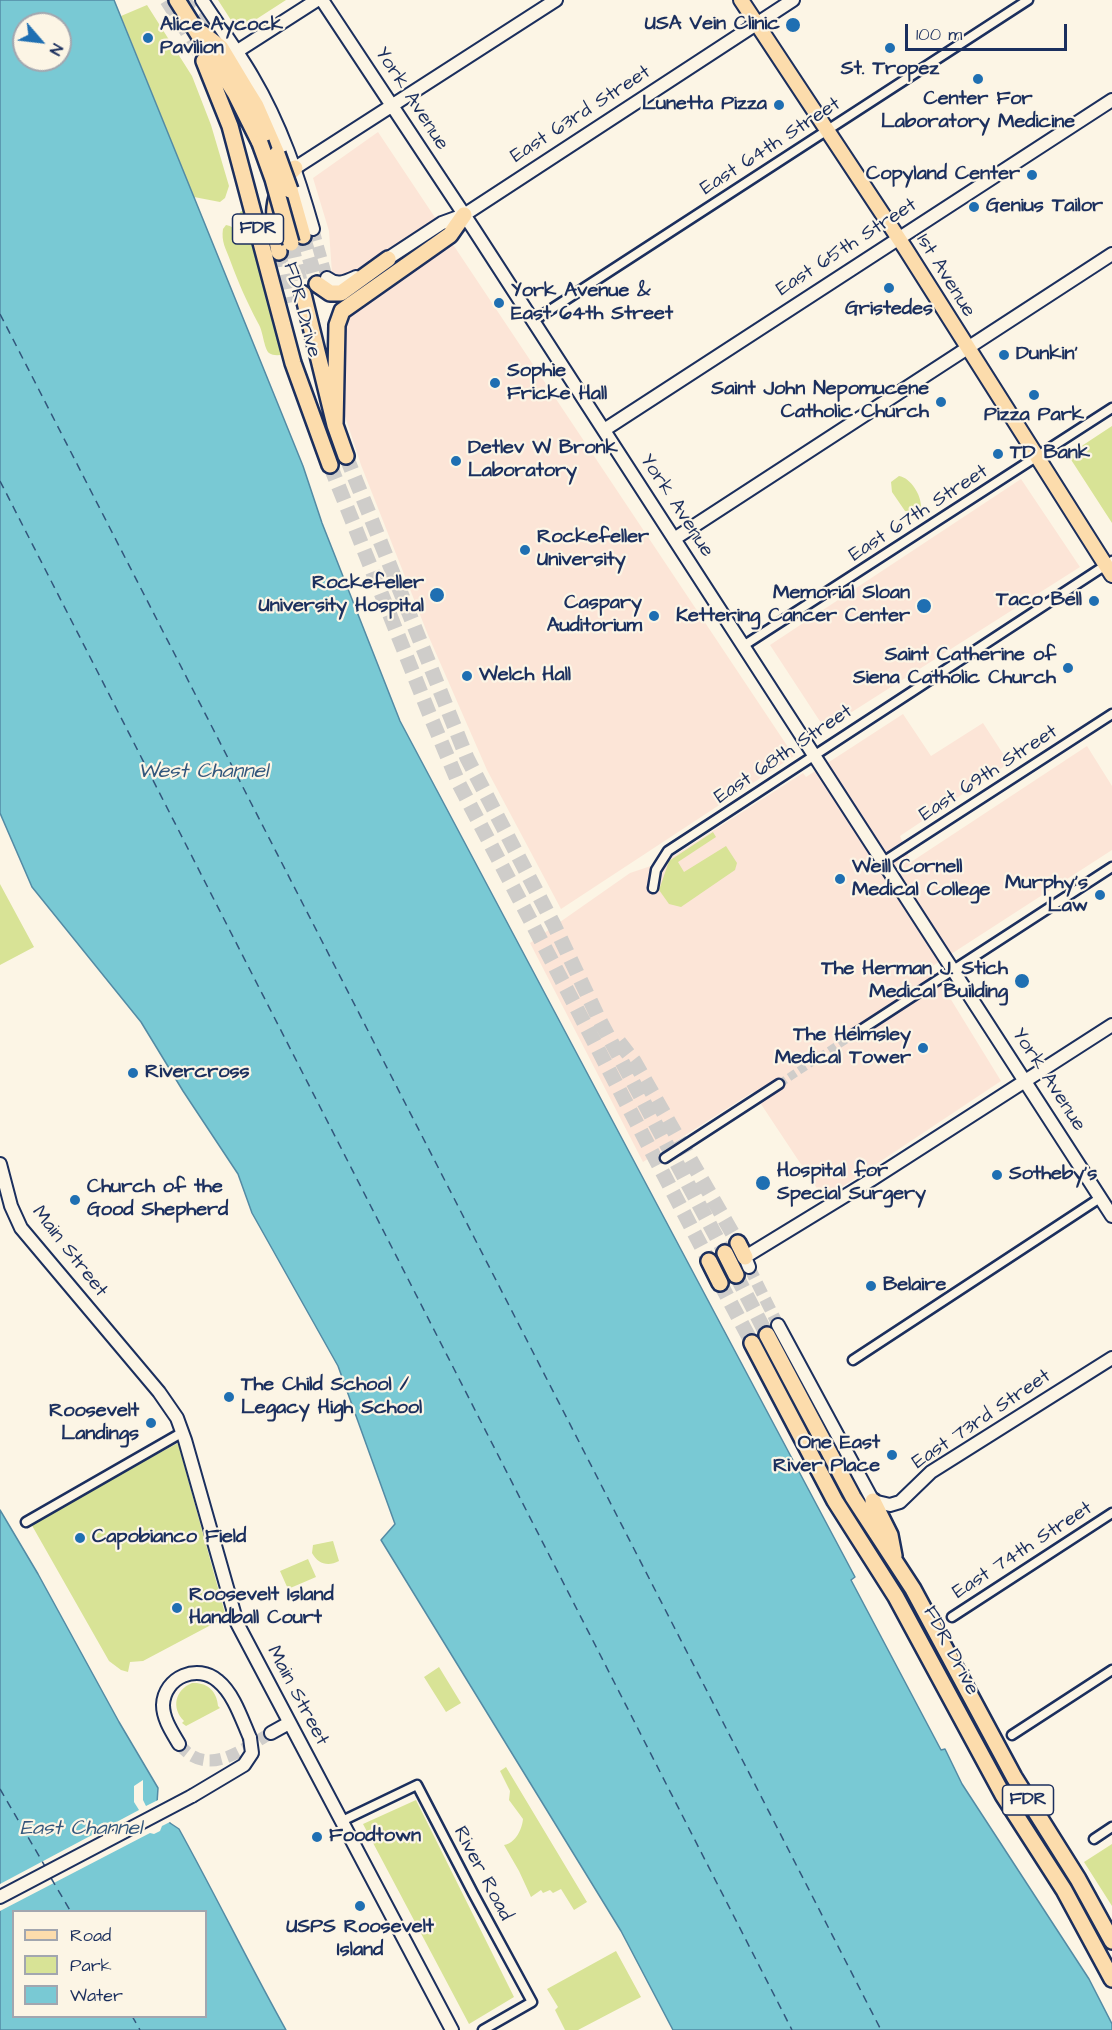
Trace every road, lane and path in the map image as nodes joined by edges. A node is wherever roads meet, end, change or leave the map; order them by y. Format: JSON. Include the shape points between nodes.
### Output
{"nodes":[{"id":1,"x":177,"y":0,"type":"edge"},
{"id":2,"x":202,"y":0,"type":"edge"},
{"id":3,"x":317,"y":0,"type":"edge"},
{"id":4,"x":322,"y":0,"type":"edge"},
{"id":5,"x":556,"y":0,"type":"edge"},
{"id":6,"x":741,"y":0,"type":"edge"},
{"id":7,"x":794,"y":0,"type":"edge"},
{"id":8,"x":1028,"y":0,"type":"edge"},
{"id":9,"x":757,"y":25,"type":"junction"},
{"id":10,"x":218,"y":33,"type":"tunnel mouth"},
{"id":11,"x":236,"y":52,"type":"junction"},
{"id":12,"x":204,"y":62,"type":"tunnel mouth"},
{"id":13,"x":240,"y":90,"type":"junction"},
{"id":14,"x":1112,"y":100,"type":"edge"},
{"id":15,"x":391,"y":105,"type":"junction"},
{"id":16,"x":828,"y":130,"type":"junction"},
{"id":17,"x":295,"y":168,"type":"junction"},
{"id":18,"x":464,"y":215,"type":"junction"},
{"id":19,"x":898,"y":238,"type":"junction"},
{"id":20,"x":296,"y":240,"type":"junction"},
{"id":21,"x":1112,"y":254,"type":"edge"},
{"id":22,"x":388,"y":259,"type":"joint"},
{"id":23,"x":322,"y":281,"type":"dead end"},
{"id":24,"x":303,"y":294,"type":"tunnel mouth"},
{"id":25,"x":288,"y":303,"type":"tunnel mouth"},
{"id":26,"x":533,"y":321,"type":"junction"},
{"id":27,"x":967,"y":348,"type":"junction"},
{"id":28,"x":307,"y":399,"type":"junction"},
{"id":29,"x":1112,"y":408,"type":"edge"},
{"id":30,"x":335,"y":425,"type":"junction"},
{"id":31,"x":604,"y":430,"type":"junction"},
{"id":32,"x":346,"y":456,"type":"tunnel mouth"},
{"id":33,"x":1036,"y":457,"type":"junction"},
{"id":34,"x":330,"y":465,"type":"tunnel mouth"},
{"id":35,"x":674,"y":539,"type":"junction"},
{"id":36,"x":1110,"y":567,"type":"edge"},
{"id":37,"x":743,"y":646,"type":"junction"},
{"id":38,"x":1112,"y":714,"type":"edge"},
{"id":39,"x":814,"y":755,"type":"junction"},
{"id":40,"x":883,"y":862,"type":"junction"},
{"id":41,"x":1112,"y":867,"type":"edge"},
{"id":42,"x":653,"y":888,"type":"dead end"},
{"id":43,"x":953,"y":970,"type":"junction"},
{"id":44,"x":1112,"y":1025,"type":"edge"},
{"id":45,"x":853,"y":1035,"type":"tunnel mouth"},
{"id":46,"x":1025,"y":1081,"type":"junction"},
{"id":47,"x":779,"y":1084,"type":"tunnel mouth"},
{"id":48,"x":665,"y":1158,"type":"dead end"},
{"id":49,"x":0,"y":1164,"type":"edge"},
{"id":50,"x":1112,"y":1191,"type":"edge"},
{"id":51,"x":1101,"y":1198,"type":"junction"},
{"id":52,"x":1112,"y":1216,"type":"edge"},
{"id":53,"x":738,"y":1243,"type":"tunnel mouth"},
{"id":54,"x":725,"y":1253,"type":"tunnel mouth"},
{"id":55,"x":709,"y":1261,"type":"tunnel mouth"},
{"id":56,"x":743,"y":1266,"type":"junction"},
{"id":57,"x":720,"y":1283,"type":"tunnel mouth"},
{"id":58,"x":772,"y":1330,"type":"joint"},
{"id":59,"x":752,"y":1343,"type":"tunnel mouth"},
{"id":60,"x":1112,"y":1358,"type":"edge"},
{"id":61,"x":853,"y":1360,"type":"dead end"},
{"id":62,"x":183,"y":1432,"type":"junction"},
{"id":63,"x":873,"y":1501,"type":"junction"},
{"id":64,"x":1112,"y":1513,"type":"edge"},
{"id":65,"x":26,"y":1522,"type":"dead end"},
{"id":66,"x":895,"y":1562,"type":"junction"},
{"id":67,"x":952,"y":1617,"type":"dead end"},
{"id":68,"x":1112,"y":1670,"type":"edge"},
{"id":69,"x":289,"y":1723,"type":"junction"},
{"id":70,"x":271,"y":1733,"type":"tunnel mouth"},
{"id":71,"x":1012,"y":1735,"type":"dead end"},
{"id":72,"x":179,"y":1743,"type":"tunnel mouth"},
{"id":73,"x":342,"y":1821,"type":"junction"},
{"id":74,"x":1112,"y":1827,"type":"edge"},
{"id":75,"x":1094,"y":1839,"type":"dead end"},
{"id":76,"x":0,"y":1897,"type":"edge"},
{"id":77,"x":1097,"y":1912,"type":"junction"},
{"id":78,"x":1112,"y":1927,"type":"edge"},
{"id":79,"x":1112,"y":1941,"type":"edge"},
{"id":80,"x":1112,"y":1979,"type":"edge"},
{"id":81,"x":452,"y":2030,"type":"edge"},
{"id":82,"x":483,"y":2030,"type":"edge"}],
"edges":[{"from":1,"to":13,"type":"highway","via":[[191,23],[221,48]]},
{"from":2,"to":11,"type":"street"},
{"from":3,"to":11,"type":"street"},
{"from":4,"to":15,"type":"street","name":"York Avenue"},
{"from":5,"to":15,"type":"street"},
{"from":6,"to":9,"type":"main road","name":"1st Avenue"},
{"from":7,"to":9,"type":"street","name":"East 63rd Street"},
{"from":8,"to":16,"type":"street","name":"East 64th Street"},
{"from":9,"to":16,"type":"main road","name":"1st Avenue"},
{"from":9,"to":18,"type":"street","name":"East 63rd Street"},
{"from":10,"to":11,"type":"highway"},
{"from":11,"to":17,"type":"street","via":[[265,100]]},
{"from":12,"to":28,"type":"highway","name":"FDR Drive","number":"FDR","via":[[236,144],[293,363]]},
{"from":13,"to":20,"type":"highway","name":"FDR Drive","number":"FDR","bridge":true},
{"from":13,"to":20,"type":"highway","bridge":true,"via":[[256,106],[277,154],[290,190]]},
{"from":14,"to":19,"type":"street","name":"East 65th Street"},
{"from":15,"to":17,"type":"street"},
{"from":15,"to":18,"type":"street","name":"York Avenue"},
{"from":16,"to":19,"type":"main road","name":"1st Avenue"},
{"from":16,"to":26,"type":"street","name":"East 64th Street"},
{"from":17,"to":20,"type":"street"},
{"from":17,"to":20,"type":"highway","via":[[286,178],[273,223]]},
{"from":18,"to":22,"type":"street","name":"East 63rd Street","via":[[442,224]]},
{"from":18,"to":26,"type":"street","name":"York Avenue"},
{"from":18,"to":30,"type":"highway","via":[[450,235],[342,311],[337,325]]},
{"from":19,"to":27,"type":"main road","name":"1st Avenue"},
{"from":19,"to":31,"type":"street","name":"East 65th Street"},
{"from":21,"to":27,"type":"street"},
{"from":22,"to":23,"type":"highway","via":[[341,293],[330,293]]},
{"from":24,"to":30,"type":"highway","name":"FDR Drive"},
{"from":25,"to":28,"type":"highway"},
{"from":26,"to":31,"type":"street","name":"York Avenue"},
{"from":27,"to":33,"type":"main road","name":"1st Avenue"},
{"from":27,"to":35,"type":"street"},
{"from":28,"to":34,"type":"highway","name":"FDR Drive","number":"FDR"},
{"from":29,"to":33,"type":"street","name":"East 67th Street"},
{"from":30,"to":32,"type":"highway","name":"FDR Drive"},
{"from":31,"to":35,"type":"street","name":"York Avenue"},
{"from":33,"to":36,"type":"main road","name":"1st Avenue"},
{"from":33,"to":37,"type":"street","name":"East 67th Street"},
{"from":35,"to":37,"type":"street","name":"York Avenue"},
{"from":36,"to":39,"type":"street","name":"East 68th Street"},
{"from":37,"to":39,"type":"street","name":"York Avenue"},
{"from":38,"to":40,"type":"street","name":"East 69th Street"},
{"from":39,"to":40,"type":"street","name":"York Avenue"},
{"from":39,"to":42,"type":"street","name":"East 68th Street","via":[[665,854]]},
{"from":40,"to":43,"type":"street","name":"York Avenue"},
{"from":41,"to":43,"type":"street"},
{"from":43,"to":45,"type":"street"},
{"from":43,"to":46,"type":"street","name":"York Avenue"},
{"from":44,"to":46,"type":"street"},
{"from":46,"to":51,"type":"street","name":"York Avenue"},
{"from":46,"to":56,"type":"street"},
{"from":47,"to":48,"type":"street"},
{"from":49,"to":62,"type":"street","name":"Main Street","via":[[21,1228],[159,1392]]},
{"from":50,"to":51,"type":"street"},
{"from":51,"to":52,"type":"street","name":"York Avenue"},
{"from":51,"to":61,"type":"street"},
{"from":53,"to":56,"type":"highway"},
{"from":54,"to":56,"type":"highway"},
{"from":55,"to":57,"type":"highway"},
{"from":58,"to":63,"type":"street","name":"FDR Drive"},
{"from":58,"to":66,"type":"highway","name":"FDR Drive","number":"FDR","via":[[853,1497]]},
{"from":59,"to":80,"type":"highway","name":"FDR Drive","number":"FDR","via":[[835,1501],[896,1597],[1004,1795],[1064,1890]]},
{"from":60,"to":63,"type":"street","name":"East 73rd Street","via":[[931,1472],[900,1502],[890,1505]]},
{"from":62,"to":65,"type":"street"},
{"from":62,"to":69,"type":"street","name":"Main Street","via":[[233,1614]]},
{"from":63,"to":66,"type":"highway","via":[[890,1535]]},
{"from":64,"to":67,"type":"street","name":"East 74th Street"},
{"from":66,"to":77,"type":"highway","name":"FDR Drive","number":"FDR","via":[[1014,1777]]},
{"from":68,"to":71,"type":"street"},
{"from":69,"to":70,"type":"street"},
{"from":69,"to":73,"type":"street","name":"Main Street"},
{"from":72,"to":76,"type":"street","bridge":true,"via":[[165,1718],[166,1693],[187,1674],[211,1676],[225,1688],[250,1738],[252,1749],[247,1762],[182,1801]]},
{"from":73,"to":81,"type":"street","name":"Main Street"},
{"from":73,"to":82,"type":"street","name":"River Road","via":[[417,1785],[532,2002]]},
{"from":74,"to":75,"type":"street"},
{"from":77,"to":78,"type":"highway"},
{"from":77,"to":79,"type":"highway","name":"FDR Drive","number":"FDR"}]}
